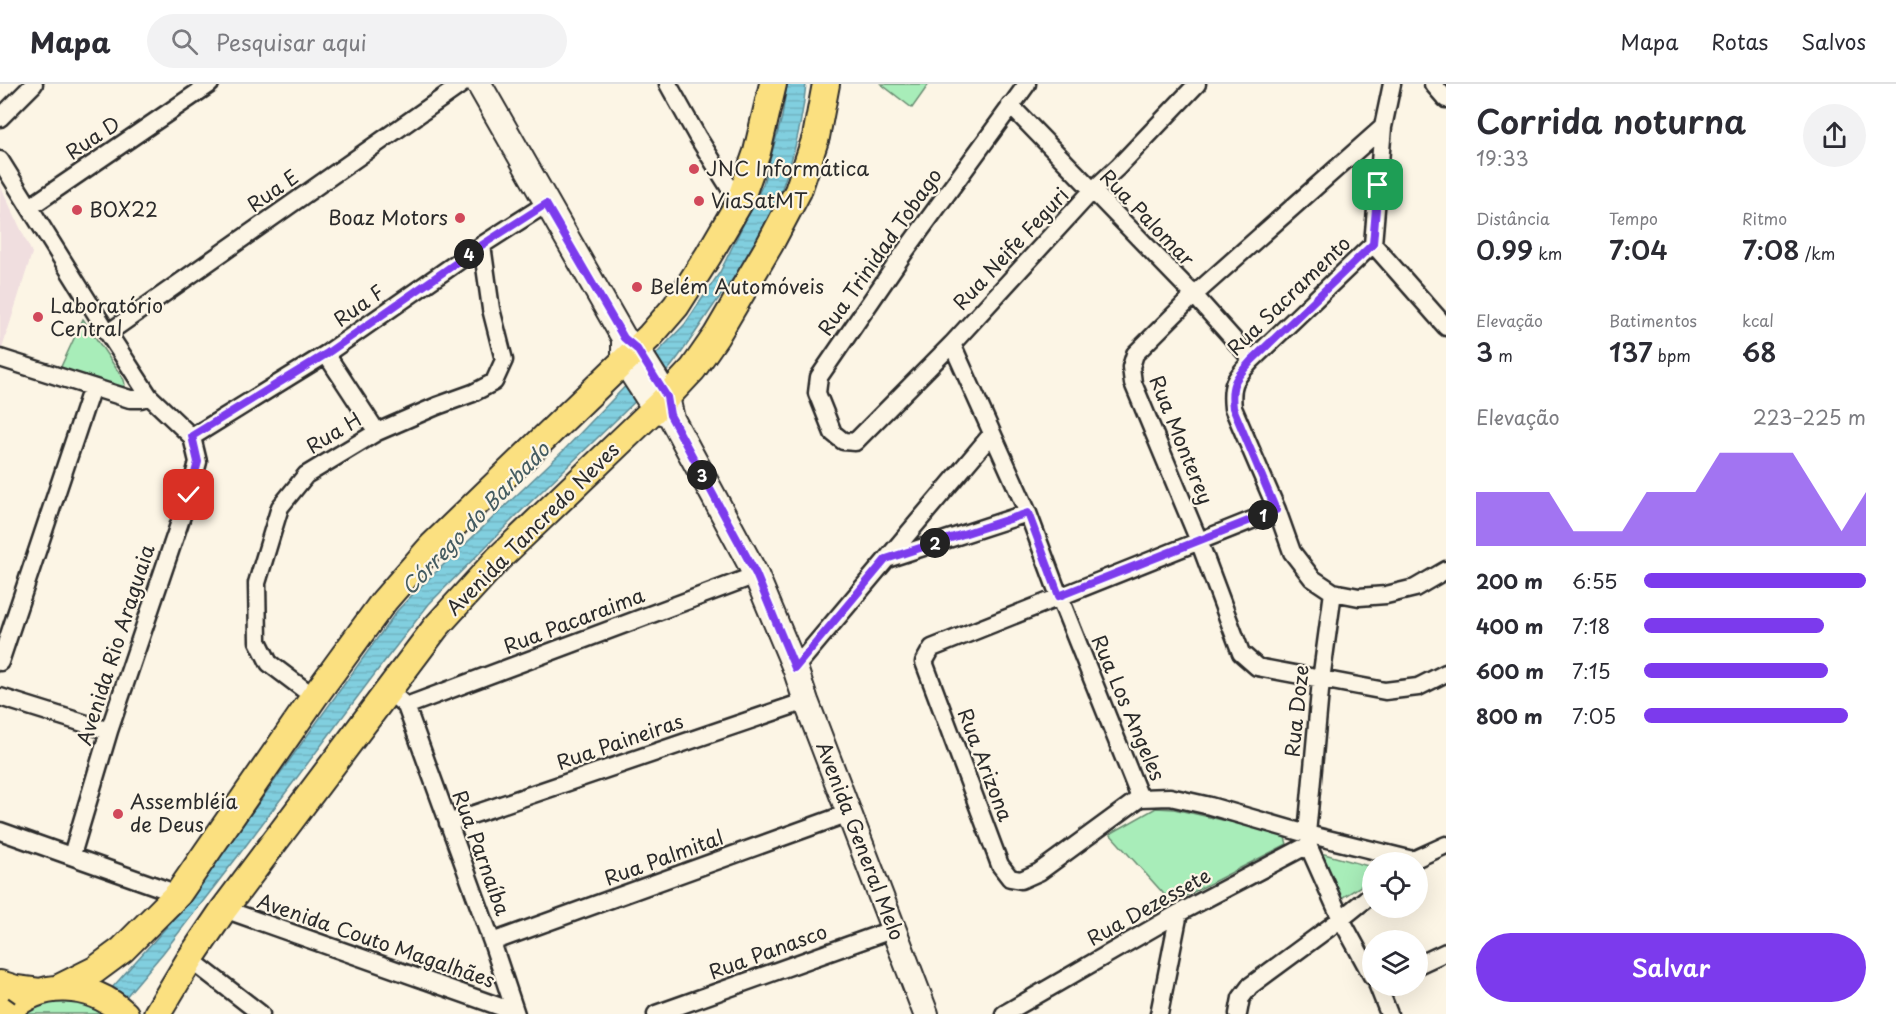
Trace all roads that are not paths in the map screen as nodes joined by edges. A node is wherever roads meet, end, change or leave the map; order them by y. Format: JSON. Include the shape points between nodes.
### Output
{"nodes":[{"id":1,"x":34,"y":84,"type":"edge"},
{"id":2,"x":210,"y":84,"type":"edge"},
{"id":3,"x":462,"y":84,"type":"edge"},
{"id":4,"x":478,"y":84,"type":"edge"},
{"id":5,"x":668,"y":84,"type":"edge"},
{"id":6,"x":772,"y":84,"type":"edge"},
{"id":7,"x":826,"y":84,"type":"edge"},
{"id":8,"x":1027,"y":84,"type":"edge"},
{"id":9,"x":1197,"y":84,"type":"edge"},
{"id":10,"x":1392,"y":84,"type":"edge"},
{"id":11,"x":1433,"y":84,"type":"edge"},
{"id":12,"x":1446,"y":99,"type":"edge"},
{"id":13,"x":1010,"y":105,"type":"junction"},
{"id":14,"x":0,"y":118,"type":"edge"},
{"id":15,"x":1383,"y":127,"type":"junction"},
{"id":16,"x":2,"y":168,"type":"edge"},
{"id":17,"x":1092,"y":191,"type":"junction"},
{"id":18,"x":739,"y":203,"type":"junction"},
{"id":19,"x":546,"y":204,"type":"junction"},
{"id":20,"x":30,"y":207,"type":"junction"},
{"id":21,"x":1373,"y":244,"type":"junction"},
{"id":22,"x":482,"y":245,"type":"junction"},
{"id":23,"x":1194,"y":295,"type":"junction"},
{"id":24,"x":1446,"y":327,"type":"edge"},
{"id":25,"x":108,"y":333,"type":"junction"},
{"id":26,"x":952,"y":344,"type":"junction"},
{"id":27,"x":326,"y":354,"type":"junction"},
{"id":28,"x":631,"y":355,"type":"junction"},
{"id":29,"x":0,"y":358,"type":"edge"},
{"id":30,"x":1252,"y":360,"type":"junction"},
{"id":31,"x":92,"y":387,"type":"junction"},
{"id":32,"x":150,"y":396,"type":"junction"},
{"id":33,"x":660,"y":402,"type":"junction"},
{"id":34,"x":377,"y":432,"type":"junction"},
{"id":35,"x":991,"y":435,"type":"junction"},
{"id":36,"x":192,"y":436,"type":"junction"},
{"id":37,"x":855,"y":442,"type":"joint"},
{"id":38,"x":1276,"y":510,"type":"junction"},
{"id":39,"x":1028,"y":513,"type":"junction"},
{"id":40,"x":1199,"y":541,"type":"junction"},
{"id":41,"x":886,"y":559,"type":"junction"},
{"id":42,"x":1446,"y":570,"type":"edge"},
{"id":43,"x":756,"y":574,"type":"junction"},
{"id":44,"x":1334,"y":592,"type":"junction"},
{"id":45,"x":1059,"y":596,"type":"junction"},
{"id":46,"x":0,"y":662,"type":"edge"},
{"id":47,"x":795,"y":668,"type":"junction"},
{"id":48,"x":1446,"y":673,"type":"edge"},
{"id":49,"x":1321,"y":680,"type":"junction"},
{"id":50,"x":0,"y":697,"type":"edge"},
{"id":51,"x":314,"y":697,"type":"junction"},
{"id":52,"x":397,"y":698,"type":"junction"},
{"id":53,"x":806,"y":701,"type":"junction"},
{"id":54,"x":109,"y":731,"type":"junction"},
{"id":55,"x":1140,"y":798,"type":"junction"},
{"id":56,"x":849,"y":813,"type":"junction"},
{"id":57,"x":448,"y":823,"type":"junction"},
{"id":58,"x":0,"y":831,"type":"edge"},
{"id":59,"x":1307,"y":839,"type":"junction"},
{"id":60,"x":1446,"y":845,"type":"edge"},
{"id":61,"x":1369,"y":852,"type":"edge"},
{"id":62,"x":1428,"y":853,"type":"edge"},
{"id":63,"x":72,"y":855,"type":"junction"},
{"id":64,"x":178,"y":894,"type":"junction"},
{"id":65,"x":1362,"y":902,"type":"edge"},
{"id":66,"x":224,"y":909,"type":"junction"},
{"id":67,"x":1179,"y":913,"type":"junction"},
{"id":68,"x":1341,"y":919,"type":"junction"},
{"id":69,"x":894,"y":929,"type":"junction"},
{"id":70,"x":492,"y":942,"type":"junction"},
{"id":71,"x":1446,"y":952,"type":"edge"},
{"id":72,"x":190,"y":958,"type":"junction"},
{"id":73,"x":1362,"y":958,"type":"edge"},
{"id":74,"x":1428,"y":960,"type":"edge"},
{"id":75,"x":0,"y":984,"type":"edge"},
{"id":76,"x":49,"y":990,"type":"junction"},
{"id":77,"x":1382,"y":996,"type":"edge"},
{"id":78,"x":0,"y":1009,"type":"edge"},
{"id":79,"x":515,"y":1013,"type":"edge"},
{"id":80,"x":6,"y":1014,"type":"edge"},
{"id":81,"x":125,"y":1014,"type":"edge"},
{"id":82,"x":157,"y":1014,"type":"edge"},
{"id":83,"x":261,"y":1014,"type":"edge"},
{"id":84,"x":656,"y":1014,"type":"edge"},
{"id":85,"x":926,"y":1014,"type":"edge"},
{"id":86,"x":1004,"y":1014,"type":"edge"},
{"id":87,"x":1159,"y":1014,"type":"edge"},
{"id":88,"x":1238,"y":1014,"type":"edge"},
{"id":89,"x":1389,"y":1014,"type":"edge"}],
"edges":[{"from":1,"to":14,"type":"street"},
{"from":2,"to":20,"type":"street","name":"Rua D"},
{"from":3,"to":25,"type":"street","name":"Rua E"},
{"from":4,"to":19,"type":"main road"},
{"from":5,"to":18,"type":"street"},
{"from":6,"to":18,"type":"main road","via":[[757,152]]},
{"from":7,"to":33,"type":"main road","name":"Avenida Tancredo Neves","via":[[816,137],[798,191],[716,336],[693,369]]},
{"from":8,"to":13,"type":"street","name":"Rua Trinidad Tobago"},
{"from":9,"to":17,"type":"street","name":"Rua Neife Feguri"},
{"from":10,"to":15,"type":"street"},
{"from":11,"to":12,"type":"street"},
{"from":13,"to":17,"type":"street","name":"Rua Palomar"},
{"from":13,"to":37,"type":"street","name":"Rua Trinidad Tobago","via":[[819,377],[817,393],[833,433],[843,441]]},
{"from":15,"to":21,"type":"street"},
{"from":15,"to":23,"type":"street","name":"Rua Monterey"},
{"from":16,"to":20,"type":"street"},
{"from":17,"to":23,"type":"street","name":"Rua Palomar"},
{"from":17,"to":26,"type":"street","name":"Rua Neife Feguri"},
{"from":18,"to":28,"type":"main road","via":[[676,306]]},
{"from":19,"to":22,"type":"street","name":"Rua F"},
{"from":19,"to":28,"type":"main road"},
{"from":20,"to":25,"type":"street"},
{"from":21,"to":24,"type":"street","name":"Rua Sacramento"},
{"from":21,"to":30,"type":"street","name":"Rua Sacramento"},
{"from":22,"to":27,"type":"street","name":"Rua F"},
{"from":22,"to":34,"type":"street","name":"Rua H","via":[[491,309],[504,360],[494,382]]},
{"from":23,"to":30,"type":"street","name":"Rua Palomar"},
{"from":23,"to":40,"type":"street","name":"Rua Monterey","via":[[1135,354],[1131,367],[1133,383]]},
{"from":25,"to":32,"type":"street"},
{"from":26,"to":35,"type":"street","name":"Rua Los Angeles"},
{"from":26,"to":37,"type":"street","name":"Rua Neife Feguri"},
{"from":27,"to":34,"type":"street"},
{"from":27,"to":36,"type":"street","name":"Rua F"},
{"from":28,"to":33,"type":"main road","name":"Avenida General Melo"},
{"from":28,"to":51,"type":"main road","via":[[432,546],[384,601]]},
{"from":29,"to":31,"type":"street"},
{"from":30,"to":38,"type":"street","name":"Rua Sacramento","via":[[1236,378],[1231,394],[1233,408]]},
{"from":31,"to":32,"type":"street","via":[[130,399]]},
{"from":31,"to":46,"type":"street"},
{"from":32,"to":36,"type":"street"},
{"from":33,"to":43,"type":"main road","name":"Avenida General Melo"},
{"from":33,"to":52,"type":"main road","name":"Avenida Tancredo Neves","via":[[498,559],[436,627]]},
{"from":34,"to":51,"type":"street","name":"Rua H","via":[[306,475],[291,491],[280,507],[257,583],[258,641],[269,663]]},
{"from":35,"to":39,"type":"street","name":"Rua Los Angeles"},
{"from":35,"to":41,"type":"street"},
{"from":36,"to":54,"type":"street","name":"Avenida Rio Araguaia","via":[[198,462],[189,495]]},
{"from":38,"to":40,"type":"street"},
{"from":38,"to":44,"type":"street","name":"Rua Sacramento","via":[[1292,552],[1312,578]]},
{"from":39,"to":41,"type":"street"},
{"from":39,"to":45,"type":"street","name":"Rua Los Angeles"},
{"from":40,"to":45,"type":"street"},
{"from":40,"to":49,"type":"street","name":"Rua Monterey","via":[[1241,653],[1257,667]]},
{"from":41,"to":47,"type":"street"},
{"from":42,"to":44,"type":"street","name":"Rua Sacramento","via":[[1415,588],[1386,595],[1359,597]]},
{"from":43,"to":47,"type":"main road","name":"Avenida General Melo"},
{"from":43,"to":52,"type":"street","name":"Rua Pacaraima"},
{"from":44,"to":49,"type":"street","name":"Rua Doze"},
{"from":45,"to":55,"type":"street","name":"Rua Los Angeles"},
{"from":45,"to":55,"type":"street","name":"Rua Arizona","via":[[932,648],[924,662],[1000,865],[1010,878],[1021,880],[1040,872]]},
{"from":47,"to":53,"type":"main road","name":"Avenida General Melo"},
{"from":48,"to":49,"type":"street","name":"Rua Monterey","via":[[1418,687],[1385,691]]},
{"from":49,"to":59,"type":"street","name":"Rua Doze"},
{"from":50,"to":54,"type":"street"},
{"from":51,"to":64,"type":"main road"},
{"from":52,"to":57,"type":"street","name":"Rua Parnaíba"},
{"from":52,"to":66,"type":"main road","name":"Avenida Tancredo Neves"},
{"from":53,"to":56,"type":"main road","name":"Avenida General Melo"},
{"from":53,"to":57,"type":"street","name":"Rua Paineiras"},
{"from":54,"to":63,"type":"street","name":"Avenida Rio Araguaia"},
{"from":55,"to":59,"type":"street","name":"Rua Los Angeles","via":[[1170,797],[1210,806]]},
{"from":56,"to":69,"type":"main road","name":"Avenida General Melo"},
{"from":56,"to":70,"type":"street","name":"Rua Palmital"},
{"from":57,"to":70,"type":"street","name":"Rua Parnaíba"},
{"from":58,"to":63,"type":"street"},
{"from":59,"to":61,"type":"street","name":"Rua Los Angeles"},
{"from":59,"to":67,"type":"street","name":"Rua Dezessete"},
{"from":59,"to":68,"type":"street"},
{"from":60,"to":62,"type":"street","name":"Rua Los Angeles"},
{"from":63,"to":64,"type":"street"},
{"from":64,"to":76,"type":"main road","via":[[122,950],[95,970]]},
{"from":65,"to":68,"type":"street"},
{"from":66,"to":72,"type":"main road","name":"Avenida Tancredo Neves"},
{"from":66,"to":79,"type":"street","name":"Avenida Couto Magalhães"},
{"from":67,"to":86,"type":"street","name":"Rua Dezessete"},
{"from":67,"to":87,"type":"street"},
{"from":68,"to":73,"type":"street"},
{"from":68,"to":88,"type":"street","via":[[1250,986],[1240,998]]},
{"from":69,"to":84,"type":"street","name":"Rua Panasco"},
{"from":69,"to":85,"type":"main road","name":"Avenida General Melo"},
{"from":70,"to":79,"type":"street","name":"Rua Parnaíba"},
{"from":71,"to":74,"type":"street"},
{"from":72,"to":82,"type":"main road","name":"Avenida Tancredo Neves"},
{"from":72,"to":83,"type":"street"},
{"from":75,"to":76,"type":"main road","via":[[16,989]]},
{"from":76,"to":80,"type":"main road","via":[[14,1005]]},
{"from":76,"to":81,"type":"main road","via":[[87,991],[112,1002]]},
{"from":77,"to":89,"type":"street"},
{"from":78,"to":80,"type":"main road","bridge":true}]}
